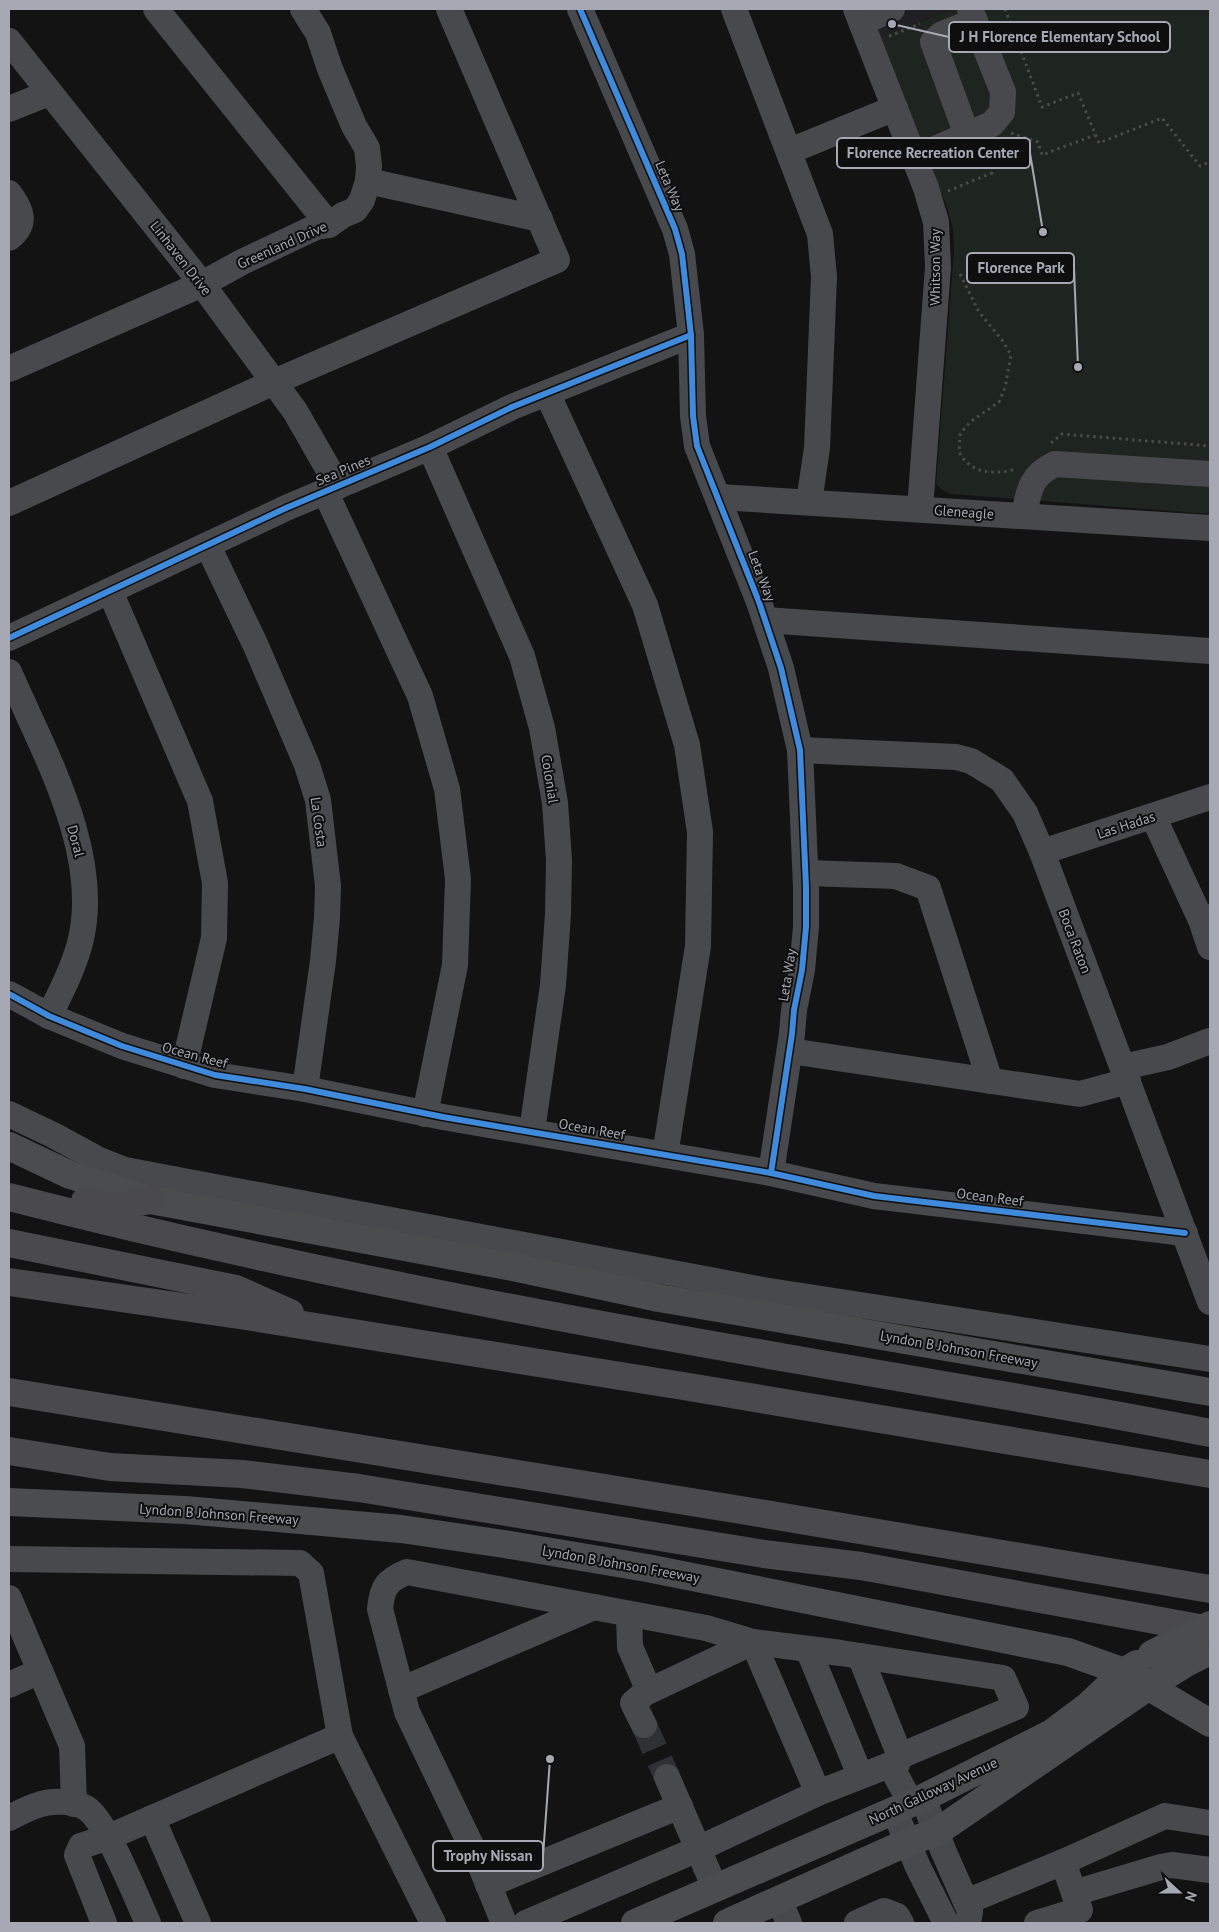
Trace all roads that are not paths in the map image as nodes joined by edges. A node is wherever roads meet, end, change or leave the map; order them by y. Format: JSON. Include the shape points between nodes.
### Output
{"nodes":[{"id":1,"x":156,"y":9,"type":"edge"},
{"id":2,"x":303,"y":9,"type":"edge"},
{"id":3,"x":449,"y":9,"type":"edge"},
{"id":4,"x":580,"y":9,"type":"edge"},
{"id":5,"x":734,"y":9,"type":"edge"},
{"id":6,"x":892,"y":9,"type":"edge"},
{"id":7,"x":972,"y":15,"type":"edge"},
{"id":8,"x":859,"y":16,"type":"edge"},
{"id":9,"x":9,"y":41,"type":"edge"},
{"id":10,"x":49,"y":93,"type":"junction"},
{"id":11,"x":895,"y":108,"type":"junction"},
{"id":12,"x":9,"y":109,"type":"edge"},
{"id":13,"x":975,"y":140,"type":"junction"},
{"id":14,"x":790,"y":151,"type":"junction"},
{"id":15,"x":915,"y":158,"type":"junction"},
{"id":16,"x":368,"y":181,"type":"junction"},
{"id":17,"x":9,"y":193,"type":"edge"},
{"id":18,"x":540,"y":219,"type":"junction"},
{"id":19,"x":328,"y":225,"type":"junction"},
{"id":20,"x":9,"y":238,"type":"edge"},
{"id":21,"x":202,"y":284,"type":"junction"},
{"id":22,"x":691,"y":335,"type":"junction"},
{"id":23,"x":9,"y":369,"type":"edge"},
{"id":24,"x":274,"y":382,"type":"junction"},
{"id":25,"x":547,"y":393,"type":"junction"},
{"id":26,"x":430,"y":448,"type":"junction"},
{"id":27,"x":1210,"y":474,"type":"edge"},
{"id":28,"x":332,"y":488,"type":"junction"},
{"id":29,"x":718,"y":497,"type":"junction"},
{"id":30,"x":810,"y":502,"type":"junction"},
{"id":31,"x":9,"y":504,"type":"edge"},
{"id":32,"x":920,"y":509,"type":"junction"},
{"id":33,"x":1024,"y":515,"type":"junction"},
{"id":34,"x":1210,"y":528,"type":"edge"},
{"id":35,"x":208,"y":546,"type":"junction"},
{"id":36,"x":110,"y":591,"type":"junction"},
{"id":37,"x":765,"y":620,"type":"junction"},
{"id":38,"x":9,"y":638,"type":"edge"},
{"id":39,"x":1210,"y":651,"type":"edge"},
{"id":40,"x":9,"y":672,"type":"edge"},
{"id":41,"x":800,"y":750,"type":"junction"},
{"id":42,"x":1210,"y":797,"type":"edge"},
{"id":43,"x":1154,"y":816,"type":"junction"},
{"id":44,"x":1042,"y":852,"type":"junction"},
{"id":45,"x":806,"y":873,"type":"junction"},
{"id":46,"x":1205,"y":919,"type":"edge"},
{"id":47,"x":1210,"y":946,"type":"edge"},
{"id":48,"x":9,"y":994,"type":"edge"},
{"id":49,"x":49,"y":1016,"type":"junction"},
{"id":50,"x":1210,"y":1041,"type":"edge"},
{"id":51,"x":790,"y":1052,"type":"junction"},
{"id":52,"x":184,"y":1066,"type":"junction"},
{"id":53,"x":1125,"y":1074,"type":"junction"},
{"id":54,"x":990,"y":1081,"type":"junction"},
{"id":55,"x":305,"y":1089,"type":"junction"},
{"id":56,"x":9,"y":1114,"type":"edge"},
{"id":57,"x":426,"y":1114,"type":"junction"},
{"id":58,"x":532,"y":1131,"type":"junction"},
{"id":59,"x":9,"y":1146,"type":"edge"},
{"id":60,"x":665,"y":1155,"type":"junction"},
{"id":61,"x":771,"y":1174,"type":"junction"},
{"id":62,"x":9,"y":1191,"type":"edge"},
{"id":63,"x":9,"y":1198,"type":"edge"},
{"id":64,"x":150,"y":1200,"type":"junction"},
{"id":65,"x":43,"y":1206,"type":"junction"},
{"id":66,"x":1185,"y":1233,"type":"junction"},
{"id":67,"x":9,"y":1243,"type":"edge"},
{"id":68,"x":9,"y":1282,"type":"edge"},
{"id":69,"x":1210,"y":1302,"type":"edge"},
{"id":70,"x":326,"y":1329,"type":"junction"},
{"id":71,"x":1210,"y":1359,"type":"edge"},
{"id":72,"x":9,"y":1392,"type":"edge"},
{"id":73,"x":1210,"y":1392,"type":"edge"},
{"id":74,"x":1210,"y":1433,"type":"edge"},
{"id":75,"x":9,"y":1452,"type":"edge"},
{"id":76,"x":9,"y":1466,"type":"edge"},
{"id":77,"x":110,"y":1467,"type":"junction"},
{"id":78,"x":1210,"y":1474,"type":"edge"},
{"id":79,"x":9,"y":1502,"type":"edge"},
{"id":80,"x":9,"y":1559,"type":"edge"},
{"id":81,"x":1210,"y":1589,"type":"edge"},
{"id":82,"x":9,"y":1598,"type":"edge"},
{"id":83,"x":594,"y":1607,"type":"junction"},
{"id":84,"x":630,"y":1614,"type":"junction"},
{"id":85,"x":1210,"y":1626,"type":"edge"},
{"id":86,"x":1210,"y":1630,"type":"edge"},
{"id":87,"x":754,"y":1642,"type":"junction"},
{"id":88,"x":808,"y":1649,"type":"junction"},
{"id":89,"x":1068,"y":1652,"type":"junction"},
{"id":90,"x":860,"y":1656,"type":"junction"},
{"id":91,"x":1198,"y":1657,"type":"edge"},
{"id":92,"x":40,"y":1671,"type":"junction"},
{"id":93,"x":1124,"y":1672,"type":"junction"},
{"id":94,"x":9,"y":1685,"type":"edge"},
{"id":95,"x":1149,"y":1686,"type":"junction"},
{"id":96,"x":401,"y":1690,"type":"junction"},
{"id":97,"x":645,"y":1694,"type":"junction"},
{"id":98,"x":1088,"y":1706,"type":"junction"},
{"id":99,"x":1210,"y":1723,"type":"edge"},
{"id":100,"x":644,"y":1725,"type":"tunnel mouth"},
{"id":101,"x":340,"y":1736,"type":"junction"},
{"id":102,"x":897,"y":1764,"type":"junction"},
{"id":103,"x":860,"y":1775,"type":"junction"},
{"id":104,"x":667,"y":1777,"type":"tunnel mouth"},
{"id":105,"x":818,"y":1793,"type":"junction"},
{"id":106,"x":74,"y":1804,"type":"junction"},
{"id":107,"x":909,"y":1804,"type":"junction"},
{"id":108,"x":680,"y":1806,"type":"junction"},
{"id":109,"x":9,"y":1818,"type":"edge"},
{"id":110,"x":152,"y":1818,"type":"junction"},
{"id":111,"x":1210,"y":1823,"type":"edge"},
{"id":112,"x":937,"y":1832,"type":"junction"},
{"id":113,"x":109,"y":1837,"type":"junction"},
{"id":114,"x":908,"y":1842,"type":"junction"},
{"id":115,"x":698,"y":1849,"type":"junction"},
{"id":116,"x":1063,"y":1862,"type":"junction"},
{"id":117,"x":1210,"y":1870,"type":"edge"},
{"id":118,"x":488,"y":1885,"type":"junction"},
{"id":119,"x":715,"y":1888,"type":"junction"},
{"id":120,"x":1074,"y":1892,"type":"junction"},
{"id":121,"x":784,"y":1912,"type":"edge"},
{"id":122,"x":967,"y":1912,"type":"edge"},
{"id":123,"x":104,"y":1923,"type":"edge"},
{"id":124,"x":148,"y":1923,"type":"edge"},
{"id":125,"x":198,"y":1923,"type":"edge"},
{"id":126,"x":433,"y":1923,"type":"edge"},
{"id":127,"x":504,"y":1923,"type":"edge"},
{"id":128,"x":526,"y":1923,"type":"edge"},
{"id":129,"x":635,"y":1923,"type":"edge"},
{"id":130,"x":727,"y":1923,"type":"edge"},
{"id":131,"x":857,"y":1923,"type":"edge"},
{"id":132,"x":900,"y":1923,"type":"edge"},
{"id":133,"x":946,"y":1923,"type":"edge"},
{"id":134,"x":1038,"y":1923,"type":"edge"}],
"edges":[{"from":1,"to":19,"type":"street"},
{"from":2,"to":16,"type":"street","name":"Greenland Drive","via":[[318,33],[330,69],[366,148]]},
{"from":3,"to":18,"type":"street"},
{"from":4,"to":22,"type":"street","name":"Leta Way","via":[[675,229],[682,254]]},
{"from":5,"to":14,"type":"street"},
{"from":6,"to":8,"type":"street"},
{"from":7,"to":13,"type":"street","via":[[1004,92],[1002,112]]},
{"from":7,"to":13,"type":"street","via":[[933,42]]},
{"from":8,"to":11,"type":"street","name":"Whitson Way"},
{"from":9,"to":10,"type":"street","name":"Linhaven Drive"},
{"from":10,"to":12,"type":"street"},
{"from":10,"to":21,"type":"street","name":"Linhaven Drive"},
{"from":11,"to":14,"type":"street"},
{"from":11,"to":15,"type":"street","name":"Whitson Way"},
{"from":13,"to":15,"type":"street"},
{"from":14,"to":30,"type":"street","via":[[820,234],[824,277],[817,448]]},
{"from":15,"to":32,"type":"street","name":"Whitson Way","via":[[936,222],[938,267]]},
{"from":16,"to":18,"type":"street"},
{"from":16,"to":19,"type":"street","name":"Greenland Drive","via":[[356,210]]},
{"from":17,"to":20,"type":"street","via":[[21,215],[19,226]]},
{"from":18,"to":24,"type":"street","via":[[557,260]]},
{"from":19,"to":21,"type":"street","name":"Greenland Drive","via":[[316,227]]},
{"from":21,"to":23,"type":"street","name":"Greenland Drive"},
{"from":21,"to":24,"type":"street","name":"Linhaven Drive"},
{"from":22,"to":25,"type":"street","name":"Sea Pines"},
{"from":22,"to":29,"type":"street","name":"Leta Way","via":[[697,446]]},
{"from":24,"to":28,"type":"street","name":"Linhaven Drive","via":[[295,411]]},
{"from":24,"to":31,"type":"street"},
{"from":25,"to":26,"type":"street","name":"Sea Pines"},
{"from":25,"to":60,"type":"street","via":[[645,605],[687,745],[700,832],[698,946]]},
{"from":26,"to":28,"type":"street","name":"Sea Pines"},
{"from":26,"to":58,"type":"street","name":"Colonial","via":[[522,656],[542,728],[555,803],[558,914],[553,985]]},
{"from":27,"to":33,"type":"street","via":[[1055,464],[1036,477],[1030,487]]},
{"from":28,"to":35,"type":"street","name":"Sea Pines"},
{"from":28,"to":57,"type":"street","name":"Linhaven Drive","via":[[420,696],[447,789],[458,879],[455,965]]},
{"from":29,"to":30,"type":"street","name":"Gleneagle"},
{"from":29,"to":37,"type":"street","name":"Leta Way"},
{"from":30,"to":32,"type":"street","name":"Gleneagle"},
{"from":32,"to":33,"type":"street","name":"Gleneagle"},
{"from":33,"to":34,"type":"street","name":"Gleneagle"},
{"from":35,"to":36,"type":"street","name":"Sea Pines"},
{"from":35,"to":55,"type":"street","name":"La Costa","via":[[256,646],[307,765],[318,800],[328,886],[327,918]]},
{"from":36,"to":38,"type":"street","name":"Sea Pines"},
{"from":36,"to":52,"type":"street","via":[[200,800],[215,883],[214,938]]},
{"from":37,"to":39,"type":"street"},
{"from":37,"to":41,"type":"street","name":"Leta Way","via":[[782,668]]},
{"from":40,"to":49,"type":"street","name":"Doral","via":[[56,777],[80,851],[84,880],[85,903],[80,941],[71,971]]},
{"from":41,"to":44,"type":"street","name":"Boca Raton","via":[[934,755],[971,761],[1002,780],[1025,813]]},
{"from":41,"to":45,"type":"street","name":"Leta Way"},
{"from":42,"to":43,"type":"street","name":"Las Hadas"},
{"from":43,"to":44,"type":"street","name":"Las Hadas"},
{"from":43,"to":46,"type":"street"},
{"from":44,"to":53,"type":"street","name":"Boca Raton"},
{"from":45,"to":51,"type":"street","name":"Leta Way","via":[[806,927]]},
{"from":45,"to":54,"type":"street","via":[[896,876],[928,888]]},
{"from":46,"to":47,"type":"street"},
{"from":48,"to":49,"type":"street","name":"Ocean Reef"},
{"from":49,"to":52,"type":"street","name":"Ocean Reef","via":[[122,1046]]},
{"from":50,"to":53,"type":"street"},
{"from":51,"to":54,"type":"street"},
{"from":51,"to":61,"type":"street","name":"Leta Way"},
{"from":52,"to":55,"type":"street","name":"Ocean Reef","via":[[215,1075]]},
{"from":53,"to":54,"type":"street","via":[[1080,1094]]},
{"from":53,"to":66,"type":"street","name":"Boca Raton"},
{"from":55,"to":57,"type":"street","name":"Ocean Reef"},
{"from":56,"to":71,"type":"street","via":[[125,1170],[763,1290]]},
{"from":57,"to":58,"type":"street","name":"Ocean Reef"},
{"from":58,"to":60,"type":"street","name":"Ocean Reef"},
{"from":59,"to":64,"type":"main road","name":"Lyndon B Johnson Freeway","via":[[70,1175]]},
{"from":60,"to":61,"type":"street","name":"Ocean Reef"},
{"from":61,"to":66,"type":"street","name":"Ocean Reef","via":[[874,1196]]},
{"from":62,"to":64,"type":"highway","via":[[117,1206]]},
{"from":62,"to":65,"type":"highway"},
{"from":63,"to":65,"type":"highway"},
{"from":64,"to":73,"type":"main road","name":"Lyndon B Johnson Freeway","via":[[513,1267],[659,1298]]},
{"from":65,"to":74,"type":"highway","via":[[245,1254],[551,1316]]},
{"from":66,"to":69,"type":"street","name":"Boca Raton"},
{"from":67,"to":70,"type":"highway","via":[[236,1290]]},
{"from":68,"to":70,"type":"highway"},
{"from":70,"to":78,"type":"highway"},
{"from":72,"to":81,"type":"highway"},
{"from":75,"to":77,"type":"highway"},
{"from":76,"to":77,"type":"highway"},
{"from":77,"to":86,"type":"highway","via":[[242,1474],[359,1488],[764,1554],[871,1568]]},
{"from":79,"to":89,"type":"main road","name":"Lyndon B Johnson Freeway","via":[[185,1510],[401,1529],[646,1568]]},
{"from":80,"to":101,"type":"street","via":[[300,1563],[311,1573]]},
{"from":82,"to":92,"type":"street"},
{"from":83,"to":84,"type":"street"},
{"from":83,"to":96,"type":"street"},
{"from":83,"to":96,"type":"street","via":[[407,1572],[393,1577],[382,1592],[380,1609]]},
{"from":84,"to":87,"type":"street","via":[[706,1628]]},
{"from":84,"to":97,"type":"street","via":[[630,1647],[646,1684]]},
{"from":85,"to":93,"type":"main road","name":"North Galloway Avenue","bridge":true,"via":[[1152,1654]]},
{"from":87,"to":88,"type":"street"},
{"from":87,"to":97,"type":"street"},
{"from":87,"to":105,"type":"street"},
{"from":88,"to":90,"type":"street"},
{"from":88,"to":103,"type":"street"},
{"from":89,"to":93,"type":"main road","name":"Lyndon B Johnson Freeway"},
{"from":89,"to":98,"type":"main road","via":[[1088,1678]]},
{"from":90,"to":102,"type":"street"},
{"from":90,"to":102,"type":"street","via":[[1003,1678],[1016,1707]]},
{"from":91,"to":95,"type":"main road","name":"North Galloway Avenue"},
{"from":92,"to":94,"type":"street"},
{"from":92,"to":106,"type":"street","via":[[72,1746]]},
{"from":93,"to":95,"type":"main road","name":"Lyndon B Johnson Freeway"},
{"from":93,"to":98,"type":"main road","name":"North Galloway Avenue"},
{"from":95,"to":99,"type":"main road","name":"Lyndon B Johnson Freeway"},
{"from":95,"to":112,"type":"main road","name":"North Galloway Avenue"},
{"from":96,"to":118,"type":"street","via":[[407,1712]]},
{"from":97,"to":100,"type":"street","via":[[633,1702]]},
{"from":98,"to":107,"type":"main road","name":"North Galloway Avenue","via":[[1052,1733]]},
{"from":101,"to":110,"type":"street"},
{"from":101,"to":126,"type":"street"},
{"from":102,"to":103,"type":"street"},
{"from":102,"to":107,"type":"street"},
{"from":103,"to":105,"type":"street"},
{"from":104,"to":108,"type":"street"},
{"from":105,"to":115,"type":"street"},
{"from":106,"to":109,"type":"street","via":[[42,1803]]},
{"from":106,"to":113,"type":"street","via":[[88,1809]]},
{"from":107,"to":112,"type":"street"},
{"from":107,"to":114,"type":"street"},
{"from":107,"to":119,"type":"main road","name":"North Galloway Avenue"},
{"from":108,"to":115,"type":"street"},
{"from":108,"to":118,"type":"street"},
{"from":110,"to":113,"type":"street"},
{"from":110,"to":125,"type":"street"},
{"from":111,"to":116,"type":"street","via":[[1165,1816]]},
{"from":112,"to":114,"type":"main road","name":"North Galloway Avenue"},
{"from":112,"to":122,"type":"street"},
{"from":113,"to":123,"type":"street","via":[[82,1846],[77,1855]]},
{"from":113,"to":124,"type":"street"},
{"from":114,"to":121,"type":"main road","name":"North Galloway Avenue"},
{"from":114,"to":133,"type":"street"},
{"from":115,"to":119,"type":"street"},
{"from":115,"to":128,"type":"street"},
{"from":116,"to":120,"type":"street"},
{"from":116,"to":122,"type":"street"},
{"from":117,"to":120,"type":"street","via":[[1161,1867]]},
{"from":118,"to":127,"type":"street"},
{"from":119,"to":129,"type":"main road","name":"North Galloway Avenue"},
{"from":120,"to":134,"type":"street","via":[[1080,1910]]},
{"from":121,"to":130,"type":"main road","name":"North Galloway Avenue"},
{"from":131,"to":132,"type":"street","via":[[884,1911],[897,1916]]}]}
